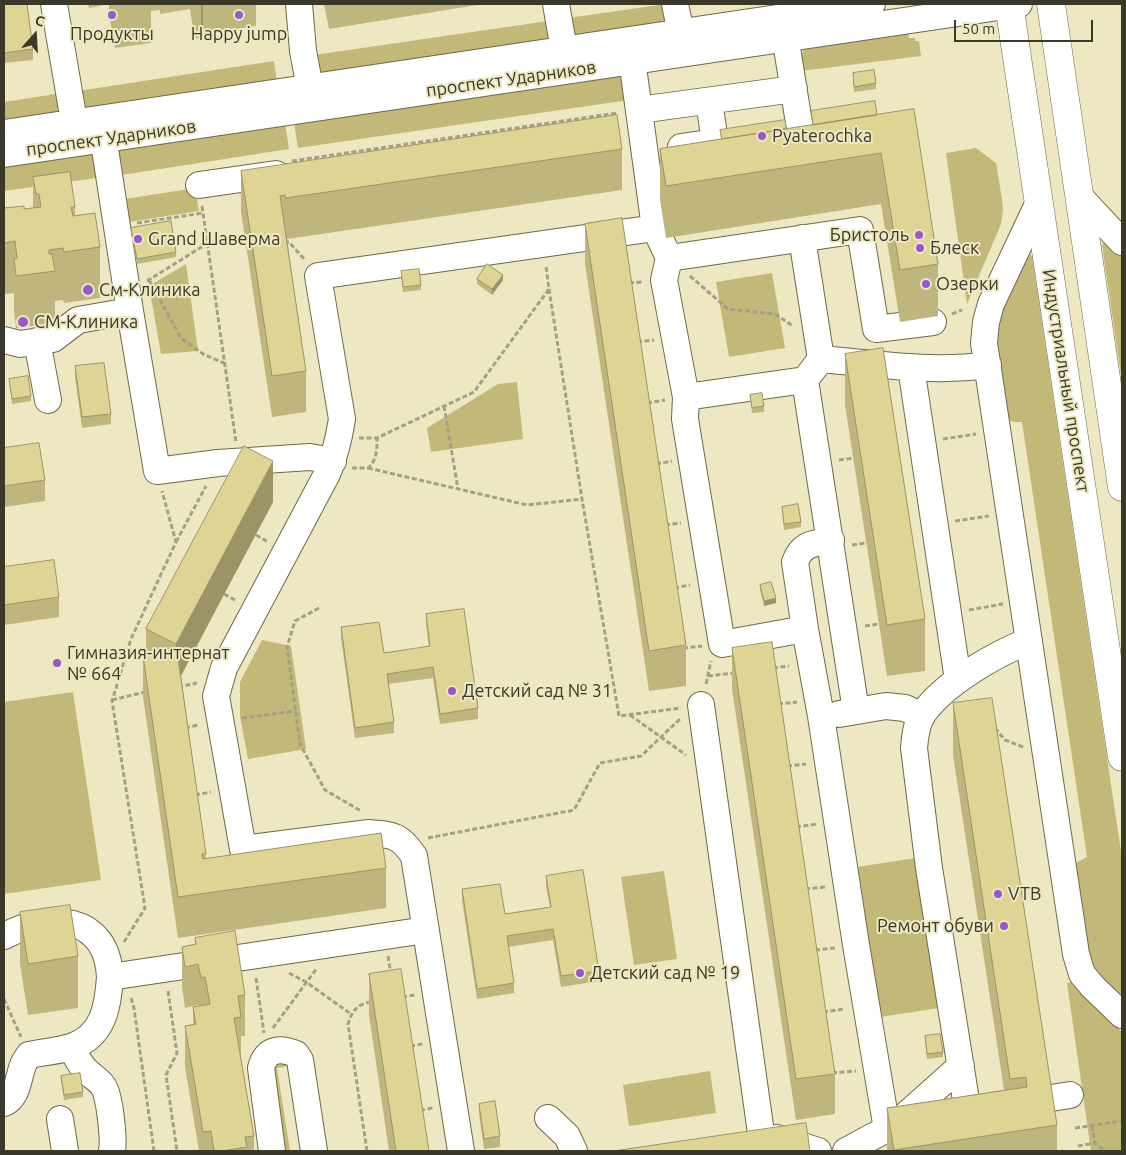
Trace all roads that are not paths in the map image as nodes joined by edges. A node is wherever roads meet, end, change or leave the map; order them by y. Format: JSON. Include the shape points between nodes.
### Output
{"nodes":[{"id":1,"x":54,"y":4,"type":"edge"},
{"id":2,"x":299,"y":4,"type":"edge"},
{"id":3,"x":556,"y":4,"type":"edge"},
{"id":4,"x":676,"y":4,"type":"edge"},
{"id":5,"x":872,"y":4,"type":"edge"},
{"id":6,"x":1012,"y":4,"type":"edge"},
{"id":7,"x":1051,"y":4,"type":"edge"},
{"id":8,"x":784,"y":28,"type":"junction"},
{"id":9,"x":683,"y":43,"type":"junction"},
{"id":10,"x":631,"y":51,"type":"junction"},
{"id":11,"x":566,"y":60,"type":"junction"},
{"id":12,"x":794,"y":89,"type":"junction"},
{"id":13,"x":312,"y":97,"type":"junction"},
{"id":14,"x":709,"y":101,"type":"junction"},
{"id":15,"x":640,"y":116,"type":"junction"},
{"id":16,"x":613,"y":125,"type":"edge"},
{"id":17,"x":102,"y":129,"type":"junction"},
{"id":18,"x":4,"y":133,"type":"edge"},
{"id":19,"x":76,"y":133,"type":"junction"},
{"id":20,"x":803,"y":148,"type":"edge"},
{"id":21,"x":646,"y":152,"type":"junction"},
{"id":22,"x":4,"y":154,"type":"edge"},
{"id":23,"x":300,"y":163,"type":"edge"},
{"id":24,"x":200,"y":185,"type":"road end"},
{"id":25,"x":1079,"y":196,"type":"junction"},
{"id":26,"x":1039,"y":202,"type":"junction"},
{"id":27,"x":655,"y":228,"type":"junction"},
{"id":28,"x":802,"y":238,"type":"junction"},
{"id":29,"x":1122,"y":242,"type":"edge"},
{"id":30,"x":668,"y":258,"type":"junction"},
{"id":31,"x":135,"y":295,"type":"junction"},
{"id":32,"x":932,"y":322,"type":"dead end"},
{"id":33,"x":4,"y":340,"type":"edge"},
{"id":34,"x":37,"y":341,"type":"junction"},
{"id":35,"x":821,"y":359,"type":"junction"},
{"id":36,"x":988,"y":365,"type":"junction"},
{"id":37,"x":911,"y":367,"type":"junction"},
{"id":38,"x":805,"y":380,"type":"junction"},
{"id":39,"x":686,"y":397,"type":"junction"},
{"id":40,"x":48,"y":400,"type":"dead end"},
{"id":41,"x":336,"y":450,"type":"junction"},
{"id":42,"x":1122,"y":487,"type":"edge"},
{"id":43,"x":831,"y":540,"type":"junction"},
{"id":44,"x":805,"y":629,"type":"junction"},
{"id":45,"x":1029,"y":641,"type":"junction"},
{"id":46,"x":958,"y":680,"type":"junction"},
{"id":47,"x":694,"y":708,"type":"road end"},
{"id":48,"x":856,"y":711,"type":"junction"},
{"id":49,"x":821,"y":716,"type":"junction"},
{"id":50,"x":922,"y":716,"type":"junction"},
{"id":51,"x":1122,"y":757,"type":"edge"},
{"id":52,"x":426,"y":930,"type":"junction"},
{"id":53,"x":4,"y":936,"type":"edge"},
{"id":54,"x":113,"y":972,"type":"junction"},
{"id":55,"x":1122,"y":1015,"type":"edge"},
{"id":56,"x":72,"y":1047,"type":"junction"},
{"id":57,"x":960,"y":1066,"type":"junction"},
{"id":58,"x":1070,"y":1095,"type":"dead end"},
{"id":59,"x":1045,"y":1099,"type":"edge"},
{"id":60,"x":4,"y":1103,"type":"edge"},
{"id":61,"x":548,"y":1118,"type":"dead end"},
{"id":62,"x":60,"y":1119,"type":"dead end"},
{"id":63,"x":891,"y":1126,"type":"junction"},
{"id":64,"x":65,"y":1151,"type":"edge"},
{"id":65,"x":112,"y":1151,"type":"edge"},
{"id":66,"x":272,"y":1151,"type":"edge"},
{"id":67,"x":314,"y":1151,"type":"edge"},
{"id":68,"x":461,"y":1151,"type":"edge"},
{"id":69,"x":574,"y":1151,"type":"edge"},
{"id":70,"x":818,"y":1151,"type":"edge"},
{"id":71,"x":846,"y":1151,"type":"edge"}],
"edges":[{"from":1,"to":19,"type":"street"},
{"from":2,"to":13,"type":"street"},
{"from":3,"to":11,"type":"street"},
{"from":4,"to":9,"type":"street"},
{"from":5,"to":8,"type":"street","name":"проспект Ударников"},
{"from":6,"to":8,"type":"street","name":"проспект Ударников"},
{"from":6,"to":26,"type":"main road","name":"Индустриальный проспект"},
{"from":7,"to":25,"type":"main road"},
{"from":8,"to":9,"type":"street","name":"проспект Ударников"},
{"from":8,"to":12,"type":"street"},
{"from":9,"to":10,"type":"street","name":"проспект Ударников"},
{"from":10,"to":11,"type":"street","name":"проспект Ударников"},
{"from":10,"to":15,"type":"street"},
{"from":11,"to":13,"type":"street","name":"проспект Ударников"},
{"from":12,"to":14,"type":"street"},
{"from":12,"to":20,"type":"street"},
{"from":13,"to":17,"type":"street","name":"проспект Ударников"},
{"from":14,"to":15,"type":"street"},
{"from":14,"to":21,"type":"street","via":[[715,142]]},
{"from":15,"to":16,"type":"street"},
{"from":15,"to":21,"type":"street"},
{"from":17,"to":19,"type":"street","name":"проспект Ударников"},
{"from":17,"to":31,"type":"street","via":[[122,257]]},
{"from":18,"to":19,"type":"street","name":"проспект Ударников"},
{"from":19,"to":22,"type":"street","name":"проспект Ударников"},
{"from":21,"to":27,"type":"street"},
{"from":23,"to":24,"type":"street"},
{"from":25,"to":29,"type":"street"},
{"from":25,"to":42,"type":"main road"},
{"from":26,"to":36,"type":"street","via":[[991,304],[984,343]]},
{"from":26,"to":51,"type":"main road","name":"Индустриальный проспект"},
{"from":27,"to":30,"type":"street"},
{"from":27,"to":41,"type":"street","via":[[318,276],[342,419]]},
{"from":28,"to":30,"type":"street"},
{"from":28,"to":32,"type":"street","via":[[860,230],[876,329]]},
{"from":28,"to":35,"type":"street"},
{"from":30,"to":39,"type":"street","via":[[664,280]]},
{"from":31,"to":34,"type":"street","via":[[78,320],[53,339]]},
{"from":31,"to":41,"type":"street","via":[[157,471],[310,457]]},
{"from":33,"to":34,"type":"street","via":[[20,344]]},
{"from":34,"to":40,"type":"street"},
{"from":35,"to":37,"type":"street"},
{"from":35,"to":38,"type":"street"},
{"from":36,"to":37,"type":"street","via":[[969,368]]},
{"from":36,"to":45,"type":"street"},
{"from":37,"to":46,"type":"street"},
{"from":38,"to":39,"type":"street"},
{"from":38,"to":43,"type":"street"},
{"from":39,"to":44,"type":"street","via":[[685,418],[722,644]]},
{"from":41,"to":52,"type":"street","via":[[219,680],[216,696],[243,849],[369,833],[397,839],[414,856]]},
{"from":43,"to":44,"type":"street","via":[[808,545],[799,552],[796,562]]},
{"from":43,"to":48,"type":"street"},
{"from":44,"to":49,"type":"street"},
{"from":45,"to":46,"type":"street","via":[[1010,648]]},
{"from":45,"to":55,"type":"street","via":[[1076,954],[1082,974]]},
{"from":46,"to":50,"type":"street"},
{"from":47,"to":70,"type":"street","via":[[710,772],[752,1135]]},
{"from":48,"to":49,"type":"street"},
{"from":48,"to":50,"type":"street","via":[[886,706],[905,708]]},
{"from":49,"to":63,"type":"street","via":[[856,945]]},
{"from":50,"to":57,"type":"street","via":[[914,748]]},
{"from":52,"to":54,"type":"street","via":[[164,969]]},
{"from":52,"to":68,"type":"street"},
{"from":53,"to":54,"type":"street","via":[[31,925],[58,921],[76,924],[94,935]]},
{"from":54,"to":56,"type":"street","via":[[104,1018],[90,1036]]},
{"from":56,"to":60,"type":"street","via":[[29,1055],[23,1064],[16,1091]]},
{"from":56,"to":65,"type":"street","via":[[77,1060],[103,1084],[107,1093],[114,1143]]},
{"from":57,"to":63,"type":"street"},
{"from":57,"to":63,"type":"street","via":[[977,1111]]},
{"from":58,"to":59,"type":"street"},
{"from":61,"to":69,"type":"street","via":[[567,1136]]},
{"from":62,"to":64,"type":"street"},
{"from":63,"to":71,"type":"street"},
{"from":66,"to":67,"type":"street","via":[[261,1068],[268,1045],[296,1054],[300,1060]]}]}
